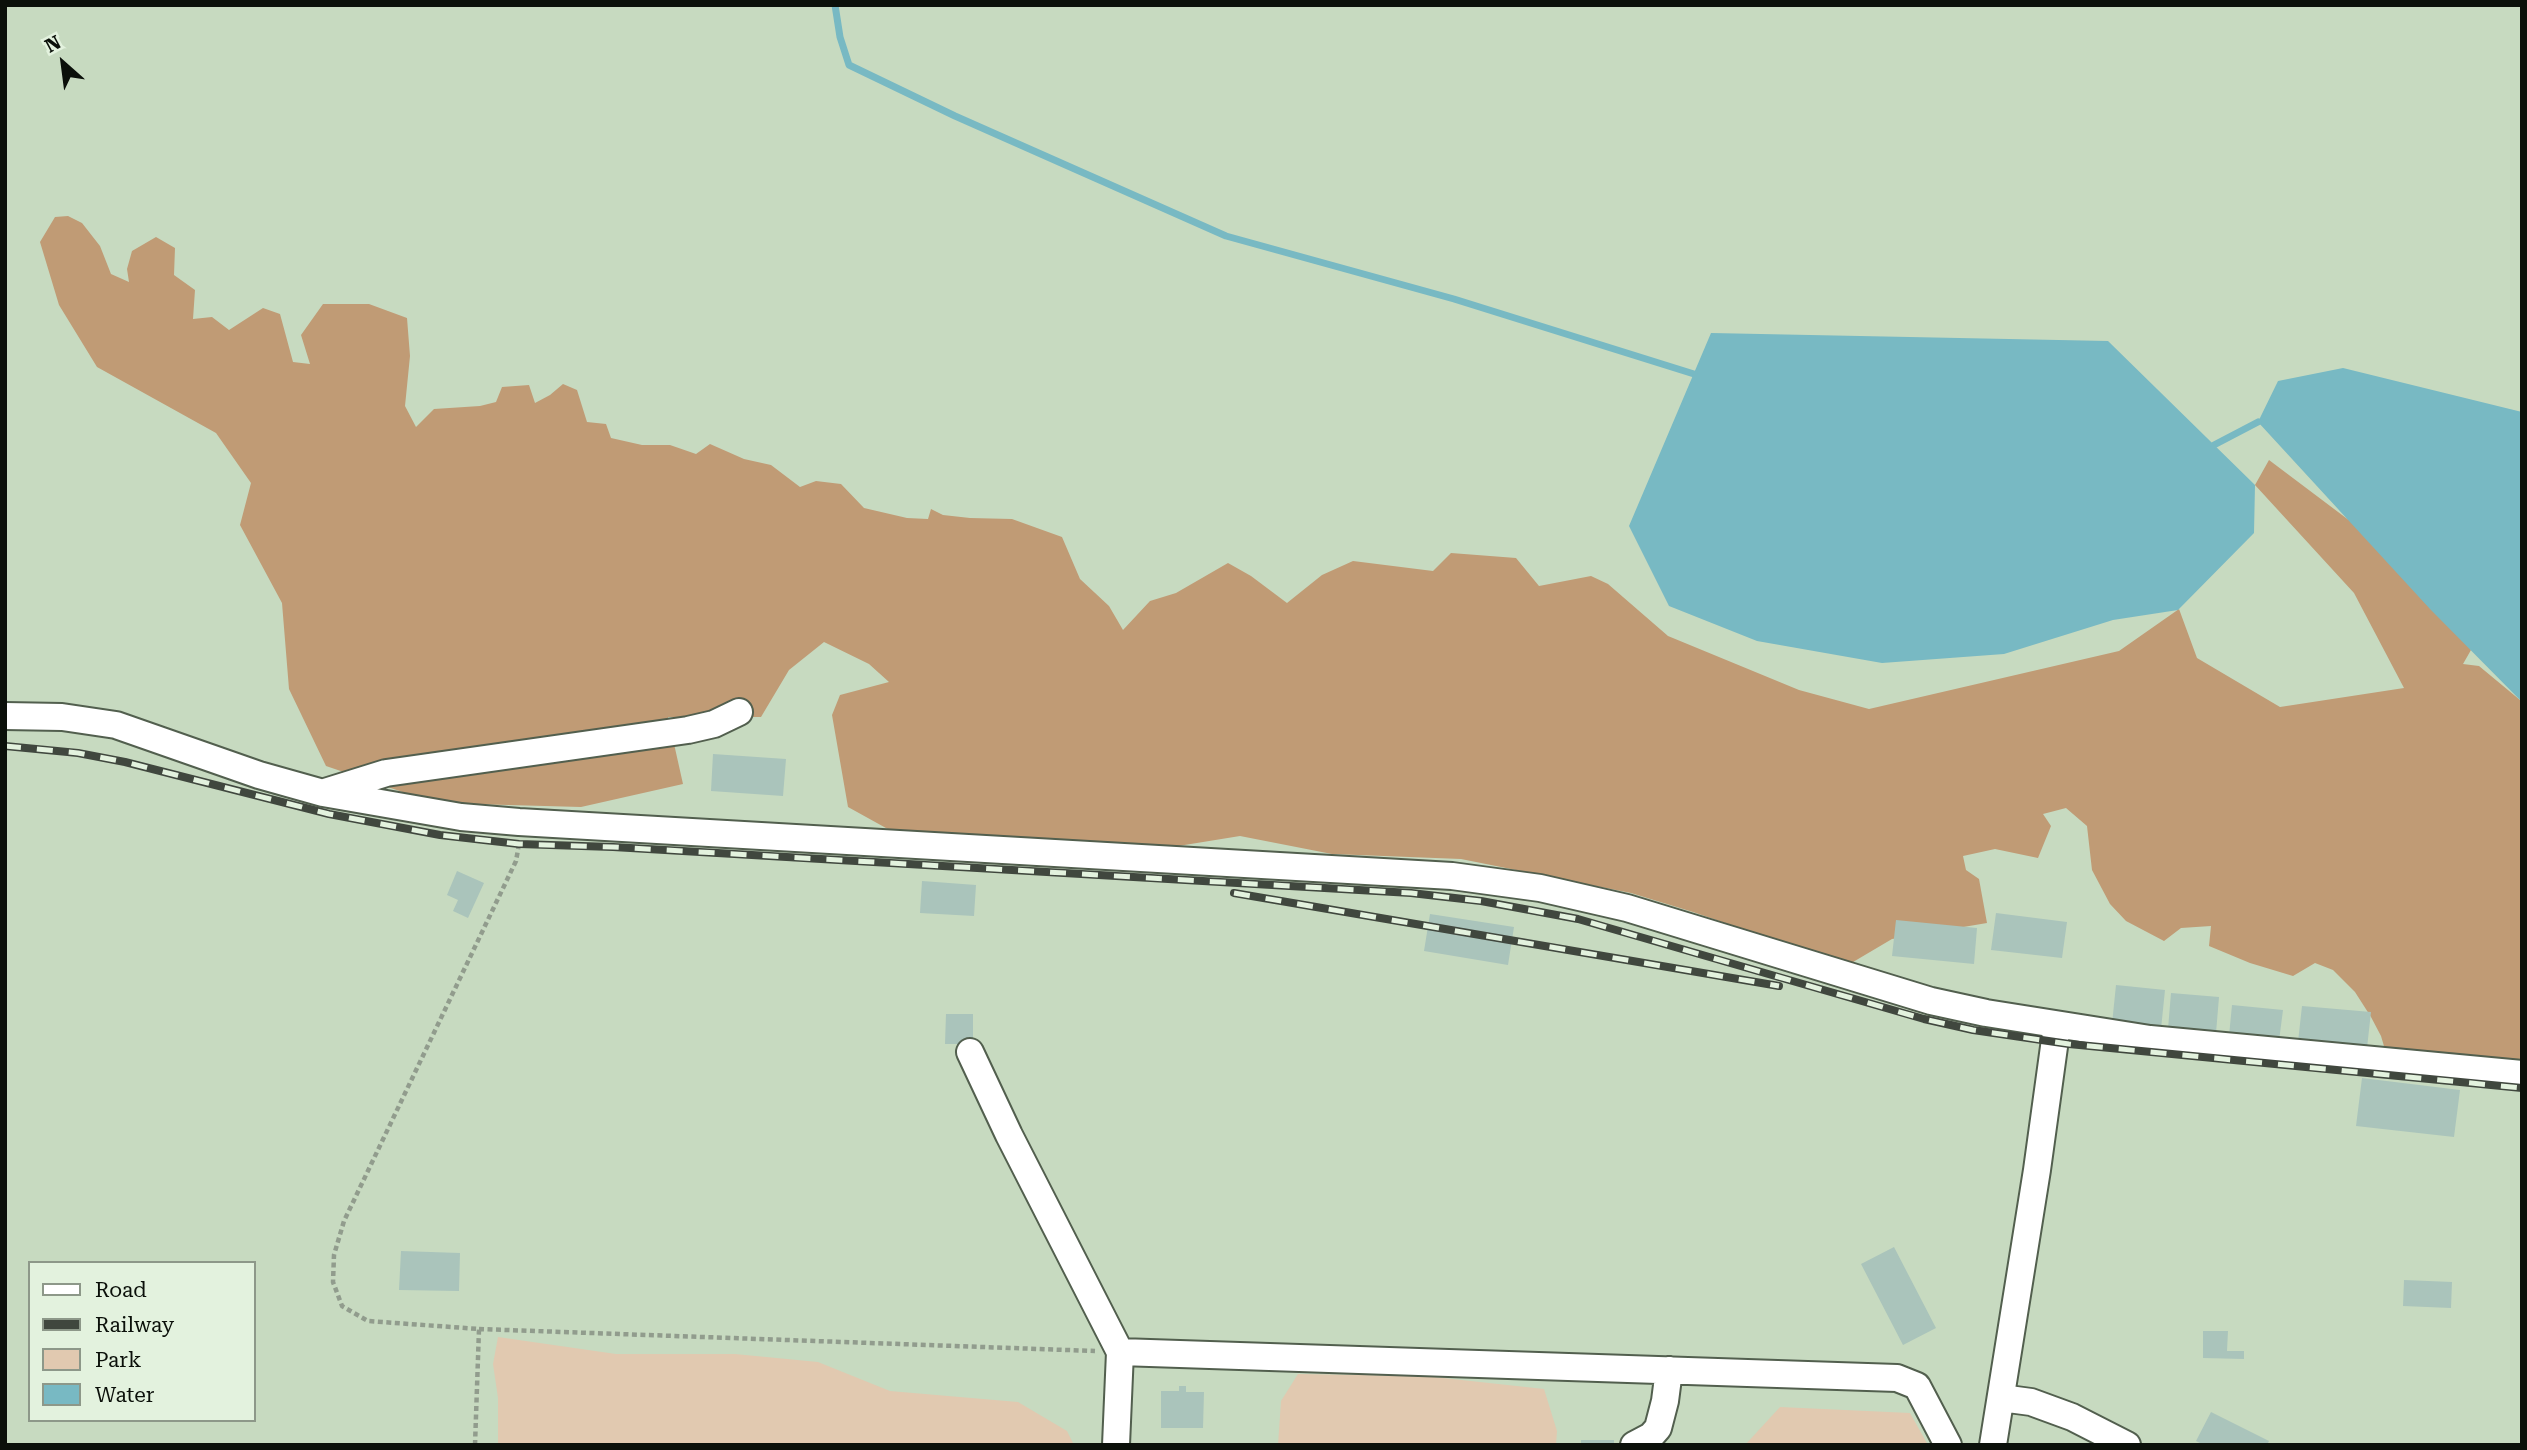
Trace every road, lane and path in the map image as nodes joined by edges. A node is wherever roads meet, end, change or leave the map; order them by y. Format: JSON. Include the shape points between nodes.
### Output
{"nodes":[{"id":1,"x":739,"y":712,"type":"dead end"},
{"id":2,"x":5,"y":716,"type":"edge"},
{"id":3,"x":323,"y":793,"type":"junction"},
{"id":4,"x":519,"y":822,"type":"junction"},
{"id":5,"x":2057,"y":1025,"type":"junction"},
{"id":6,"x":970,"y":1052,"type":"dead end"},
{"id":7,"x":2522,"y":1074,"type":"edge"},
{"id":8,"x":479,"y":1329,"type":"junction"},
{"id":9,"x":1120,"y":1352,"type":"junction"},
{"id":10,"x":1669,"y":1370,"type":"junction"},
{"id":11,"x":2001,"y":1398,"type":"junction"},
{"id":12,"x":475,"y":1445,"type":"edge"},
{"id":13,"x":1116,"y":1445,"type":"edge"},
{"id":14,"x":1634,"y":1445,"type":"edge"},
{"id":15,"x":1948,"y":1445,"type":"edge"},
{"id":16,"x":1993,"y":1445,"type":"edge"},
{"id":17,"x":2127,"y":1445,"type":"edge"}],
"edges":[{"from":1,"to":3,"type":"lane","via":[[688,730],[386,773]]},
{"from":2,"to":3,"type":"lane","via":[[116,724]]},
{"from":3,"to":4,"type":"lane","via":[[461,817]]},
{"from":4,"to":5,"type":"lane","via":[[1452,876],[1540,888],[1627,908],[1931,1001]]},
{"from":4,"to":8,"type":"path","via":[[516,861],[344,1221],[334,1255],[333,1282],[342,1306],[368,1321]]},
{"from":5,"to":7,"type":"lane","via":[[2210,1046]]},
{"from":5,"to":11,"type":"lane"},
{"from":6,"to":9,"type":"lane"},
{"from":8,"to":9,"type":"path"},
{"from":8,"to":12,"type":"path"},
{"from":9,"to":10,"type":"lane","via":[[1185,1366]]},
{"from":9,"to":13,"type":"lane"},
{"from":10,"to":14,"type":"lane","via":[[1658,1428]]},
{"from":10,"to":15,"type":"lane","via":[[1896,1378],[1917,1387]]},
{"from":11,"to":16,"type":"lane"},
{"from":11,"to":17,"type":"lane","via":[[2031,1402],[2072,1417]]}]}
